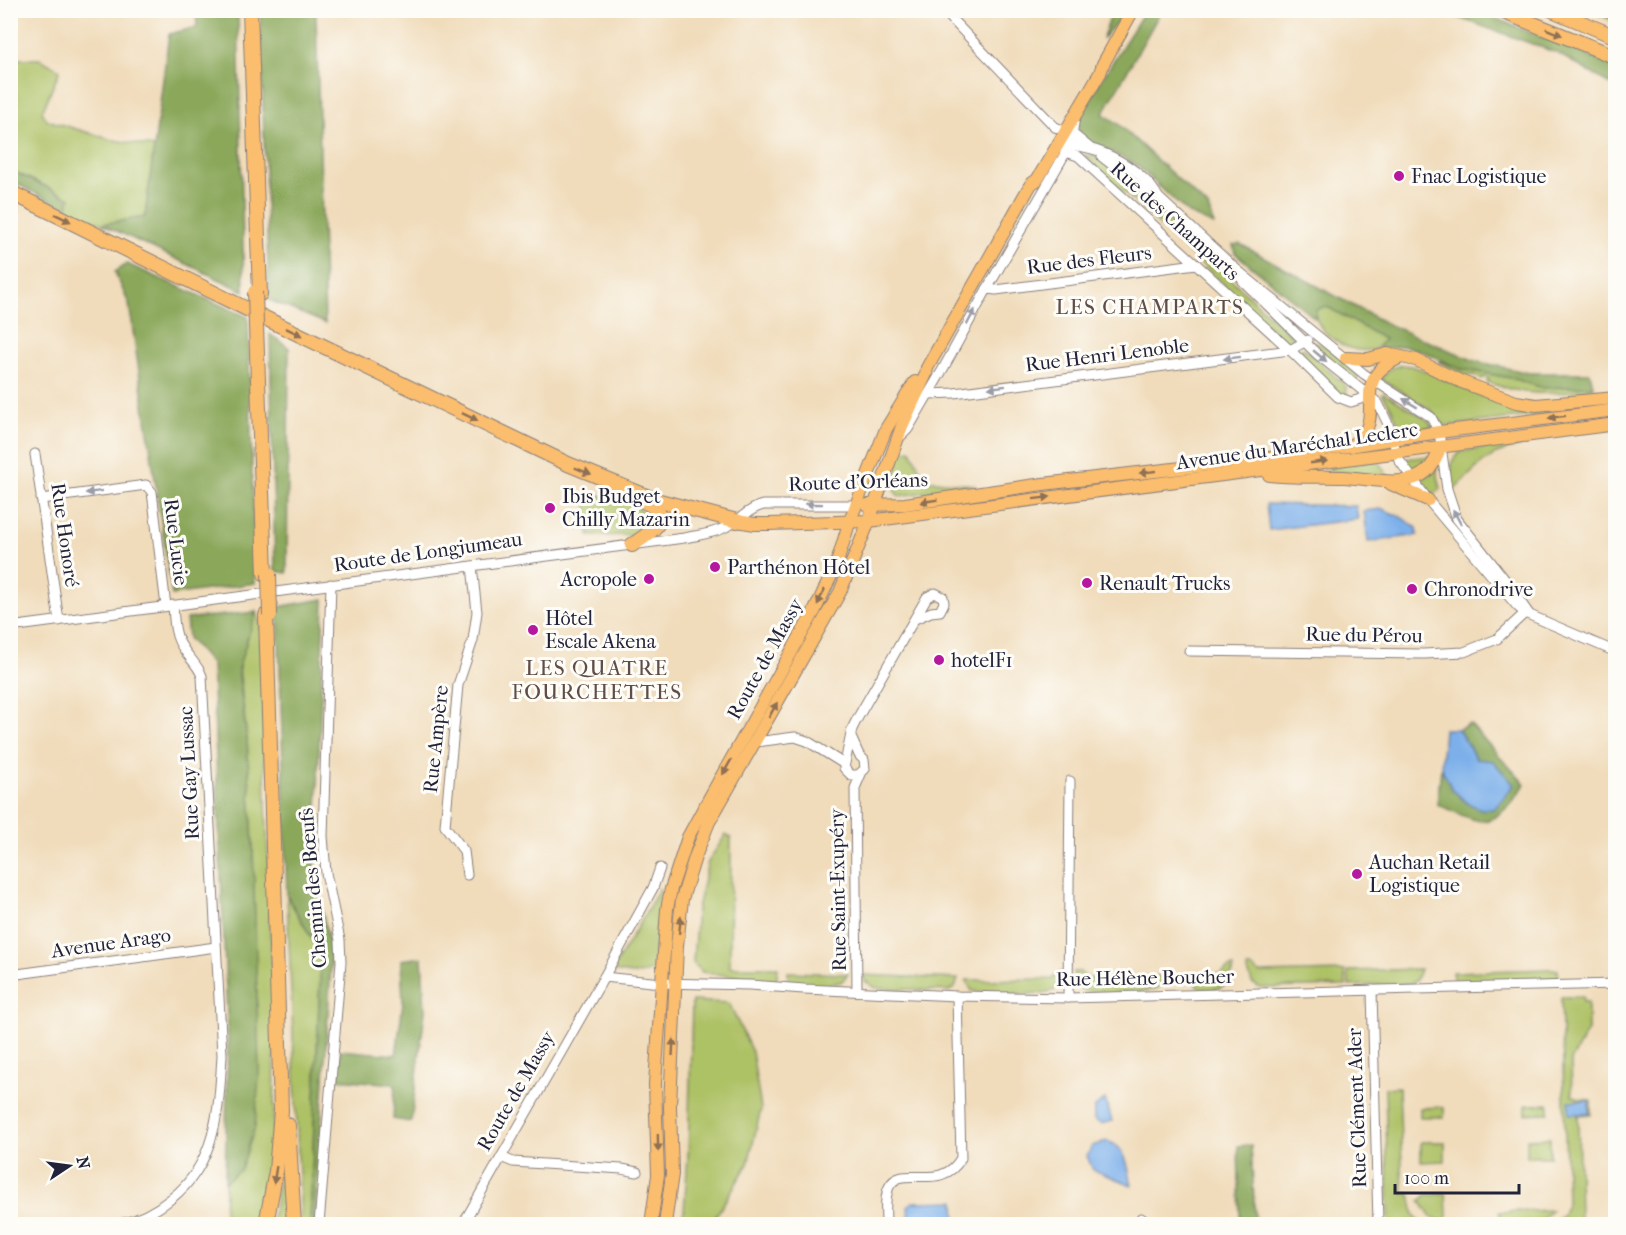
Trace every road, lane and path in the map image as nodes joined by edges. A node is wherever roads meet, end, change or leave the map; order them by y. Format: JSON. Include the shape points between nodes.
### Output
{"nodes":[{"id":1,"x":248,"y":10,"type":"edge"},
{"id":2,"x":943,"y":10,"type":"edge"},
{"id":3,"x":1133,"y":10,"type":"edge"},
{"id":4,"x":1499,"y":10,"type":"edge"},
{"id":5,"x":1552,"y":10,"type":"edge"},
{"id":6,"x":1616,"y":37,"type":"edge"},
{"id":7,"x":1616,"y":57,"type":"edge"},
{"id":8,"x":1103,"y":64,"type":"junction"},
{"id":9,"x":1065,"y":132,"type":"junction"},
{"id":10,"x":1063,"y":149,"type":"junction"},
{"id":11,"x":1093,"y":150,"type":"junction"},
{"id":12,"x":1032,"y":184,"type":"junction"},
{"id":13,"x":10,"y":192,"type":"edge"},
{"id":14,"x":1196,"y":264,"type":"junction"},
{"id":15,"x":1236,"y":269,"type":"junction"},
{"id":16,"x":987,"y":289,"type":"junction"},
{"id":17,"x":1320,"y":338,"type":"junction"},
{"id":18,"x":1305,"y":342,"type":"junction"},
{"id":19,"x":1290,"y":350,"type":"junction"},
{"id":20,"x":1402,"y":357,"type":"junction"},
{"id":21,"x":1346,"y":358,"type":"junction"},
{"id":22,"x":927,"y":368,"type":"junction"},
{"id":23,"x":1373,"y":381,"type":"junction"},
{"id":24,"x":929,"y":394,"type":"junction"},
{"id":25,"x":1370,"y":396,"type":"junction"},
{"id":26,"x":1616,"y":398,"type":"edge"},
{"id":27,"x":1616,"y":410,"type":"edge"},
{"id":28,"x":1616,"y":424,"type":"edge"},
{"id":29,"x":1439,"y":432,"type":"junction"},
{"id":30,"x":1393,"y":439,"type":"junction"},
{"id":31,"x":897,"y":440,"type":"junction"},
{"id":32,"x":1352,"y":446,"type":"junction"},
{"id":33,"x":1440,"y":447,"type":"junction"},
{"id":34,"x":1395,"y":453,"type":"junction"},
{"id":35,"x":35,"y":454,"type":"dead end"},
{"id":36,"x":1253,"y":472,"type":"junction"},
{"id":37,"x":1412,"y":479,"type":"junction"},
{"id":38,"x":1390,"y":483,"type":"junction"},
{"id":39,"x":633,"y":492,"type":"junction"},
{"id":40,"x":41,"y":499,"type":"junction"},
{"id":41,"x":984,"y":499,"type":"junction"},
{"id":42,"x":1428,"y":500,"type":"junction"},
{"id":43,"x":856,"y":505,"type":"junction"},
{"id":44,"x":874,"y":505,"type":"junction"},
{"id":45,"x":738,"y":521,"type":"junction"},
{"id":46,"x":869,"y":521,"type":"junction"},
{"id":47,"x":849,"y":523,"type":"junction"},
{"id":48,"x":632,"y":545,"type":"junction"},
{"id":49,"x":472,"y":566,"type":"junction"},
{"id":50,"x":331,"y":584,"type":"junction"},
{"id":51,"x":926,"y":599,"type":"junction"},
{"id":52,"x":169,"y":606,"type":"junction"},
{"id":53,"x":931,"y":612,"type":"junction"},
{"id":54,"x":1527,"y":614,"type":"junction"},
{"id":55,"x":268,"y":615,"type":"junction"},
{"id":56,"x":915,"y":619,"type":"junction"},
{"id":57,"x":59,"y":621,"type":"junction"},
{"id":58,"x":10,"y":627,"type":"edge"},
{"id":59,"x":1189,"y":651,"type":"dead end"},
{"id":60,"x":1616,"y":652,"type":"edge"},
{"id":61,"x":851,"y":737,"type":"junction"},
{"id":62,"x":756,"y":742,"type":"junction"},
{"id":63,"x":860,"y":755,"type":"junction"},
{"id":64,"x":846,"y":765,"type":"junction"},
{"id":65,"x":861,"y":774,"type":"junction"},
{"id":66,"x":1070,"y":781,"type":"dead end"},
{"id":67,"x":855,"y":788,"type":"junction"},
{"id":68,"x":660,"y":868,"type":"dead end"},
{"id":69,"x":467,"y":875,"type":"dead end"},
{"id":70,"x":216,"y":947,"type":"junction"},
{"id":71,"x":10,"y":975,"type":"edge"},
{"id":72,"x":604,"y":977,"type":"junction"},
{"id":73,"x":661,"y":983,"type":"junction"},
{"id":74,"x":676,"y":984,"type":"junction"},
{"id":75,"x":1616,"y":984,"type":"edge"},
{"id":76,"x":1372,"y":990,"type":"junction"},
{"id":77,"x":857,"y":991,"type":"junction"},
{"id":78,"x":957,"y":996,"type":"junction"},
{"id":79,"x":1068,"y":998,"type":"junction"},
{"id":80,"x":501,"y":1157,"type":"junction"},
{"id":81,"x":637,"y":1172,"type":"dead end"},
{"id":82,"x":120,"y":1224,"type":"edge"},
{"id":83,"x":266,"y":1224,"type":"edge"},
{"id":84,"x":294,"y":1224,"type":"edge"},
{"id":85,"x":319,"y":1224,"type":"edge"},
{"id":86,"x":463,"y":1224,"type":"edge"},
{"id":87,"x":651,"y":1224,"type":"edge"},
{"id":88,"x":665,"y":1224,"type":"edge"},
{"id":89,"x":886,"y":1224,"type":"edge"},
{"id":90,"x":1378,"y":1224,"type":"edge"}],
"edges":[{"from":1,"to":55,"type":"highway","bridge":true},
{"from":2,"to":9,"type":"street","name":"Rue des Champarts"},
{"from":3,"to":8,"type":"main road"},
{"from":4,"to":7,"type":"highway","one_way":true},
{"from":5,"to":6,"type":"highway"},
{"from":8,"to":9,"type":"main road"},
{"from":8,"to":9,"type":"main road"},
{"from":9,"to":10,"type":"main road"},
{"from":9,"to":11,"type":"street","name":"Rue des Champarts"},
{"from":9,"to":12,"type":"main road","via":[[1032,177]]},
{"from":10,"to":11,"type":"street","name":"Rue des Champarts"},
{"from":10,"to":12,"type":"main road"},
{"from":10,"to":14,"type":"street","name":"Rue des Champarts","via":[[1078,156]]},
{"from":10,"to":16,"type":"street","name":"Route de Massy"},
{"from":11,"to":15,"type":"street","name":"Rue des Champarts","via":[[1129,167]]},
{"from":12,"to":22,"type":"main road"},
{"from":13,"to":39,"type":"highway","one_way":true,"via":[[427,397]]},
{"from":14,"to":16,"type":"street","name":"Rue des Fleurs"},
{"from":14,"to":19,"type":"street","name":"Rue des Champarts"},
{"from":15,"to":17,"type":"street","name":"Rue des Champarts"},
{"from":15,"to":18,"type":"street","name":"Rue des Champarts","via":[[1243,281]]},
{"from":24,"to":16,"type":"street","name":"Route de Massy","one_way":true},
{"from":17,"to":18,"type":"street"},
{"from":17,"to":21,"type":"street","name":"Rue des Champarts"},
{"from":18,"to":19,"type":"street"},
{"from":18,"to":25,"type":"street","name":"Rue des Champarts","one_way":true},
{"from":19,"to":24,"type":"street","name":"Rue Henri Lenoble","one_way":true},
{"from":19,"to":25,"type":"street","name":"Rue des Champarts","via":[[1338,397],[1351,402]]},
{"from":20,"to":21,"type":"main road","via":[[1387,354],[1368,359]]},
{"from":20,"to":23,"type":"main road","via":[[1382,366]]},
{"from":20,"to":26,"type":"main road","via":[[1516,402],[1536,405]]},
{"from":21,"to":23,"type":"street","name":"Rue des Champarts"},
{"from":22,"to":31,"type":"main road","name":"Route de Massy"},
{"from":22,"to":43,"type":"main road","name":"Route de Massy","via":[[886,429]]},
{"from":23,"to":25,"type":"main road"},
{"from":29,"to":23,"type":"street","name":"Rue des Champarts","one_way":true,"via":[[1427,414]]},
{"from":24,"to":31,"type":"street","name":"Route de Massy"},
{"from":25,"to":30,"type":"street","name":"Rue des Champarts","via":[[1384,413]]},
{"from":25,"to":32,"type":"main road","via":[[1367,428]]},
{"from":27,"to":29,"type":"main road","name":"Avenue du Maréchal Leclerc","one_way":true},
{"from":28,"to":33,"type":"main road","name":"Avenue du Maréchal Leclerc"},
{"from":29,"to":30,"type":"main road","name":"Avenue du Maréchal Leclerc"},
{"from":29,"to":33,"type":"street"},
{"from":30,"to":32,"type":"main road","name":"Avenue du Maréchal Leclerc"},
{"from":30,"to":34,"type":"street"},
{"from":31,"to":44,"type":"main road","name":"Route de Massy"},
{"from":32,"to":41,"type":"main road","name":"Avenue du Maréchal Leclerc","one_way":true},
{"from":33,"to":34,"type":"main road","name":"Avenue du Maréchal Leclerc"},
{"from":33,"to":37,"type":"main road","via":[[1433,464]]},
{"from":54,"to":33,"type":"street","one_way":true,"via":[[1457,519],[1448,494]]},
{"from":36,"to":34,"type":"main road","name":"Avenue du Maréchal Leclerc","one_way":true},
{"from":34,"to":37,"type":"street"},
{"from":35,"to":40,"type":"street","name":"Rue Honoré"},
{"from":36,"to":38,"type":"main road"},
{"from":41,"to":36,"type":"main road","name":"Avenue du Maréchal Leclerc","one_way":true},
{"from":37,"to":38,"type":"main road"},
{"from":37,"to":42,"type":"street"},
{"from":38,"to":42,"type":"main road"},
{"from":39,"to":45,"type":"highway"},
{"from":39,"to":48,"type":"highway","via":[[639,500],[653,506],[658,518],[654,531]]},
{"from":52,"to":40,"type":"street","name":"Rue Lucie","one_way":true,"via":[[152,492],[146,485]]},
{"from":40,"to":57,"type":"street","name":"Rue Honoré"},
{"from":41,"to":44,"type":"main road","name":"Route d'Orléans","one_way":true},
{"from":41,"to":46,"type":"main road","name":"Route d'Orléans"},
{"from":42,"to":54,"type":"street"},
{"from":43,"to":44,"type":"main road","name":"Route d'Orléans"},
{"from":43,"to":45,"type":"street","name":"Route d'Orléans","one_way":true,"via":[[763,505]]},
{"from":43,"to":47,"type":"main road","name":"Route de Massy"},
{"from":44,"to":46,"type":"main road","name":"Route de Massy"},
{"from":45,"to":47,"type":"main road","name":"Route de Longjumeau"},
{"from":45,"to":48,"type":"street","name":"Route de Longjumeau","via":[[712,533]]},
{"from":46,"to":47,"type":"main road","name":"Route d'Orléans"},
{"from":62,"to":46,"type":"main road","name":"Route de Massy","one_way":true,"via":[[840,592]]},
{"from":47,"to":73,"type":"main road","name":"Route de Massy","one_way":true,"via":[[837,562],[815,610],[688,837],[667,909]]},
{"from":48,"to":49,"type":"street","name":"Route de Longjumeau"},
{"from":49,"to":50,"type":"street","name":"Route de Longjumeau"},
{"from":49,"to":69,"type":"street","name":"Rue Ampère","via":[[477,612],[458,685],[445,826],[464,851]]},
{"from":50,"to":52,"type":"street","name":"Route de Longjumeau"},
{"from":50,"to":85,"type":"street","name":"Chemin des Bœufs","via":[[323,827],[326,873],[341,962]]},
{"from":51,"to":53,"type":"street"},
{"from":51,"to":53,"type":"street","via":[[935,593],[944,600],[940,611]]},
{"from":51,"to":56,"type":"street"},
{"from":52,"to":57,"type":"street","name":"Route de Longjumeau"},
{"from":52,"to":70,"type":"street","name":"Rue Gay Lussac","via":[[181,647],[202,676]]},
{"from":53,"to":56,"type":"street"},
{"from":54,"to":59,"type":"street","name":"Rue du Pérou","via":[[1497,639],[1464,652]]},
{"from":54,"to":60,"type":"street"},
{"from":55,"to":83,"type":"highway","one_way":true,"via":[[281,1110],[276,1171]]},
{"from":55,"to":84,"type":"highway"},
{"from":56,"to":61,"type":"street","via":[[857,719]]},
{"from":57,"to":58,"type":"street","name":"Route de Longjumeau"},
{"from":61,"to":63,"type":"street"},
{"from":61,"to":64,"type":"street"},
{"from":62,"to":64,"type":"street","via":[[795,736]]},
{"from":74,"to":62,"type":"main road","name":"Route de Massy","one_way":true,"via":[[682,899],[695,857],[709,822]]},
{"from":63,"to":64,"type":"street","via":[[851,755]]},
{"from":63,"to":65,"type":"street","via":[[865,763]]},
{"from":64,"to":65,"type":"street","via":[[854,776]]},
{"from":64,"to":67,"type":"street","name":"Rue Saint-Exupéry"},
{"from":65,"to":67,"type":"street","name":"Rue Saint-Exupéry"},
{"from":66,"to":79,"type":"street"},
{"from":67,"to":77,"type":"street","name":"Rue Saint-Exupéry"},
{"from":68,"to":72,"type":"street","name":"Route de Massy"},
{"from":70,"to":71,"type":"street","name":"Avenue Arago"},
{"from":70,"to":82,"type":"street","name":"Rue Gay Lussac","via":[[222,1055],[219,1101],[209,1149],[191,1180],[176,1194],[145,1216]]},
{"from":72,"to":73,"type":"street"},
{"from":72,"to":80,"type":"street","name":"Route de Massy"},
{"from":73,"to":74,"type":"street"},
{"from":73,"to":87,"type":"main road","name":"Route de Massy","one_way":true,"via":[[655,1084],[658,1175]]},
{"from":74,"to":77,"type":"street","name":"Rue Hélène Boucher"},
{"from":88,"to":74,"type":"main road","name":"Route de Massy","one_way":true,"via":[[672,1174],[670,1106]]},
{"from":75,"to":76,"type":"street","name":"Rue Hélène Boucher"},
{"from":76,"to":79,"type":"street","name":"Rue Hélène Boucher"},
{"from":76,"to":90,"type":"street","name":"Rue Clément Ader"},
{"from":77,"to":78,"type":"street","name":"Rue Hélène Boucher"},
{"from":78,"to":79,"type":"street","name":"Rue Hélène Boucher"},
{"from":78,"to":89,"type":"street","via":[[961,1158],[951,1172],[939,1177],[905,1177],[889,1185]]},
{"from":80,"to":81,"type":"street","via":[[513,1162]]},
{"from":80,"to":86,"type":"street","name":"Route de Massy"}]}
